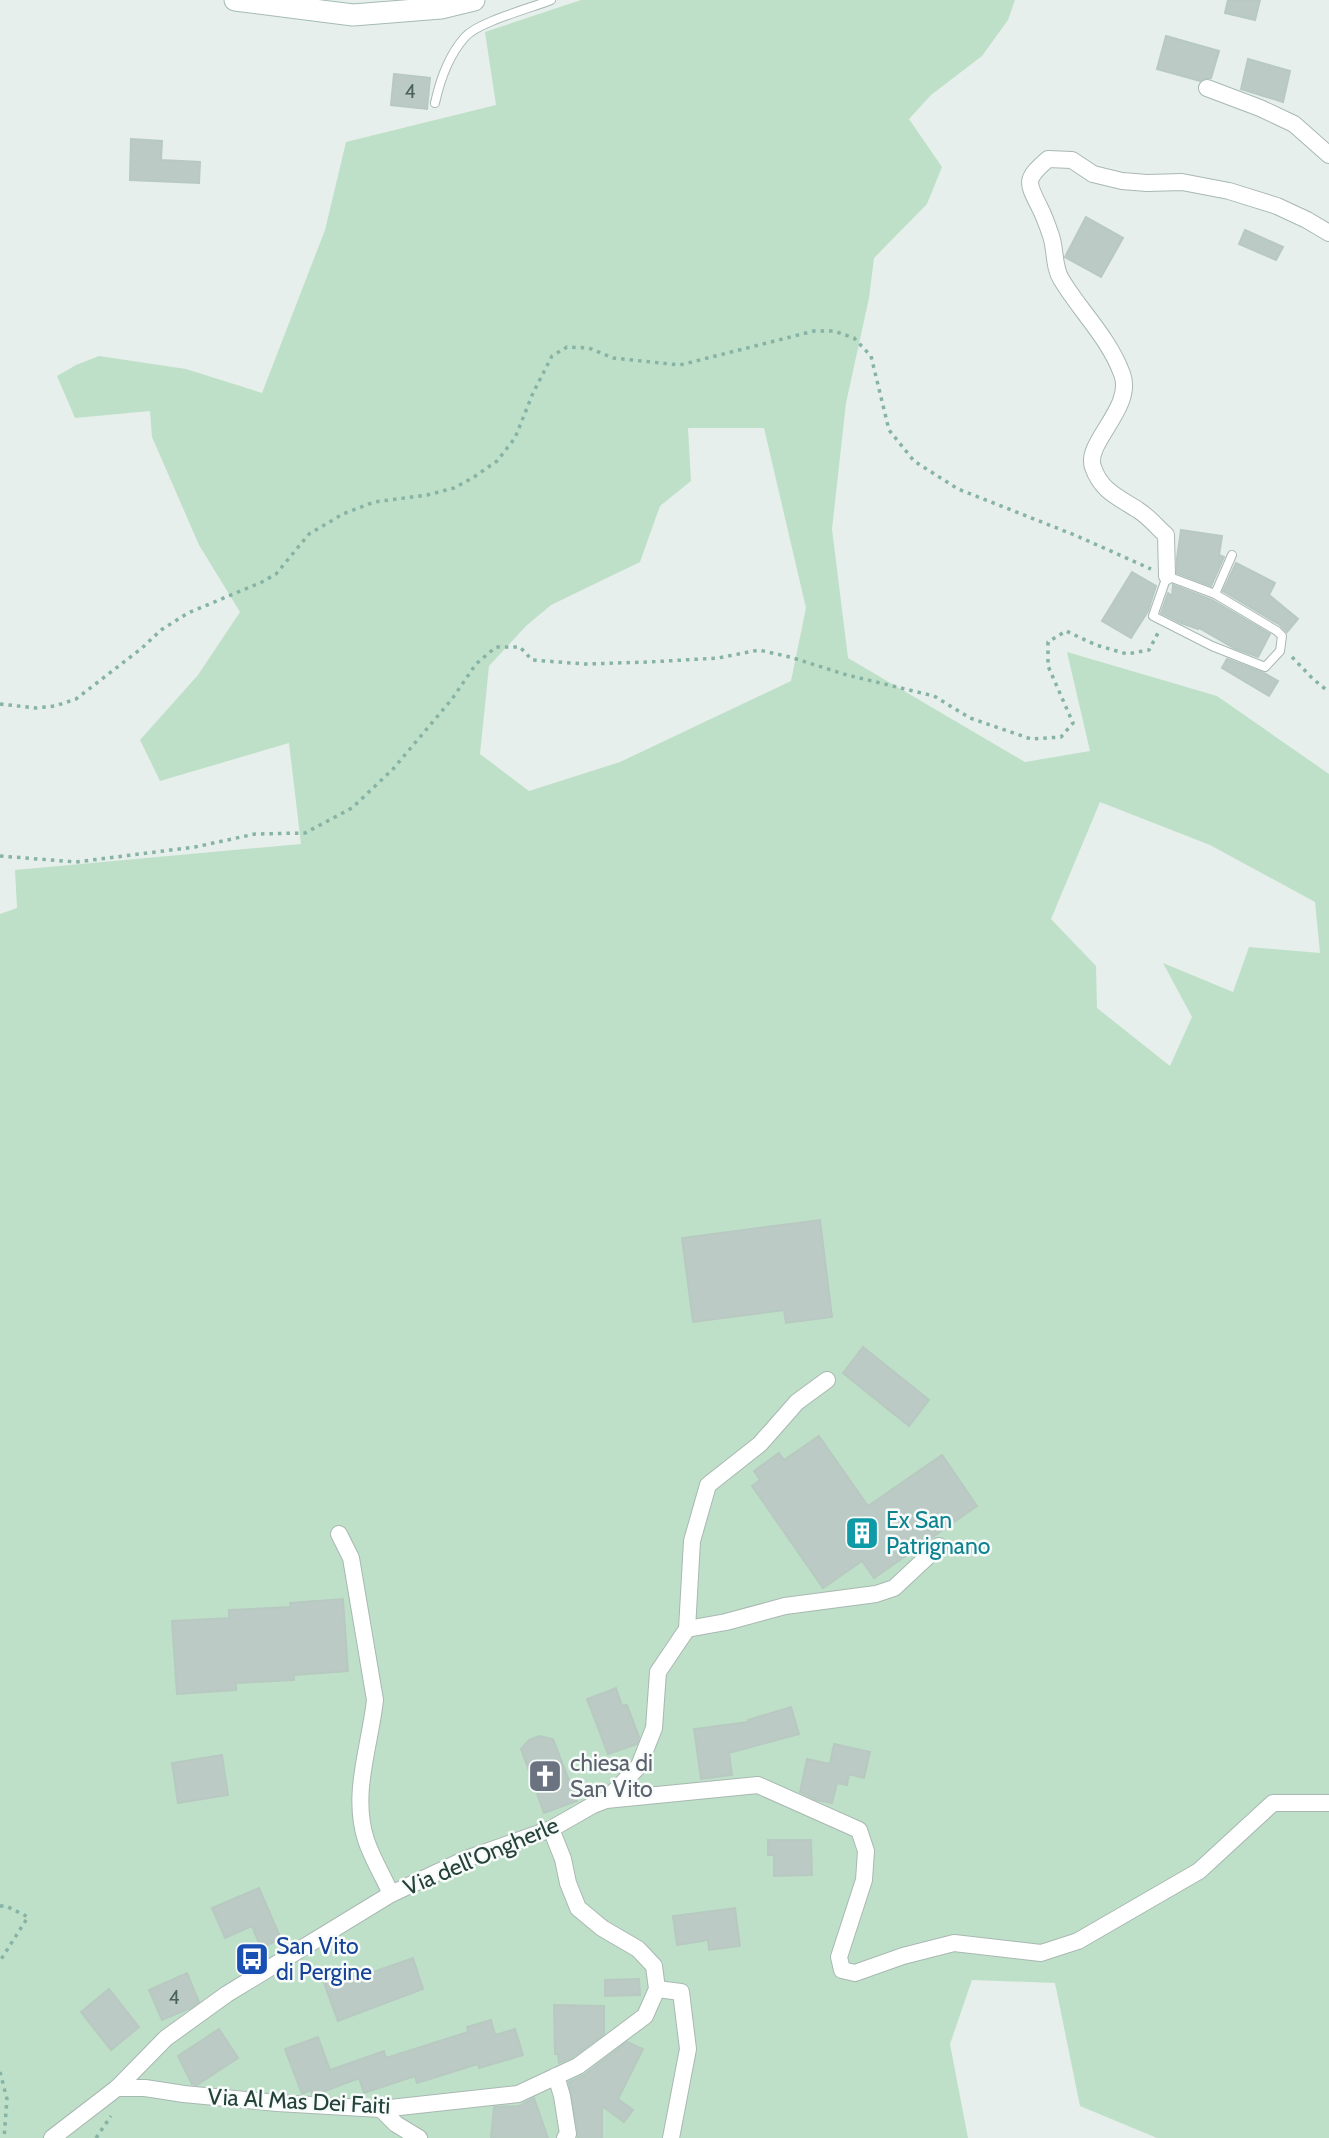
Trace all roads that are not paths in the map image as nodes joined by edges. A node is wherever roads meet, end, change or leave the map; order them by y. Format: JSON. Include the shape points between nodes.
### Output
{"nodes":[{"id":1,"x":235,"y":0,"type":"edge"},
{"id":2,"x":474,"y":0,"type":"edge"},
{"id":3,"x":551,"y":0,"type":"edge"},
{"id":4,"x":1207,"y":88,"type":"dead end"},
{"id":5,"x":435,"y":103,"type":"dead end"},
{"id":6,"x":1329,"y":155,"type":"edge"},
{"id":7,"x":1329,"y":233,"type":"edge"},
{"id":8,"x":1232,"y":555,"type":"dead end"},
{"id":9,"x":1167,"y":576,"type":"junction"},
{"id":10,"x":1215,"y":594,"type":"junction"},
{"id":11,"x":827,"y":1380,"type":"dead end"},
{"id":12,"x":340,"y":1534,"type":"dead end"},
{"id":13,"x":939,"y":1546,"type":"dead end"},
{"id":14,"x":687,"y":1629,"type":"junction"},
{"id":15,"x":606,"y":1800,"type":"junction"},
{"id":16,"x":1329,"y":1803,"type":"edge"},
{"id":17,"x":551,"y":1829,"type":"junction"},
{"id":18,"x":391,"y":1894,"type":"junction"},
{"id":19,"x":657,"y":1989,"type":"junction"},
{"id":20,"x":556,"y":2076,"type":"junction"},
{"id":21,"x":117,"y":2088,"type":"junction"},
{"id":22,"x":381,"y":2109,"type":"junction"},
{"id":23,"x":52,"y":2138,"type":"edge"},
{"id":24,"x":419,"y":2138,"type":"edge"},
{"id":25,"x":565,"y":2138,"type":"edge"},
{"id":26,"x":671,"y":2138,"type":"edge"}],
"edges":[{"from":1,"to":2,"type":"main road","via":[[353,15],[441,8]]},
{"from":3,"to":5,"type":"lane","via":[[466,36],[440,80]]},
{"from":4,"to":6,"type":"street","via":[[1294,124]]},
{"from":7,"to":9,"type":"street","via":[[1277,206],[1229,191],[1182,182],[1122,181],[1093,174],[1072,160],[1048,159],[1035,170],[1030,192],[1053,239],[1059,277],[1090,318],[1123,376],[1119,406],[1091,464],[1100,484],[1166,535]]},
{"from":8,"to":10,"type":"lane"},
{"from":9,"to":10,"type":"lane"},
{"from":9,"to":10,"type":"lane","via":[[1153,617],[1265,667],[1280,651],[1282,636]]},
{"from":11,"to":14,"type":"street","via":[[797,1402],[760,1444],[708,1485],[692,1541]]},
{"from":12,"to":18,"type":"street","via":[[351,1558],[375,1700],[363,1764],[362,1815],[366,1840]]},
{"from":13,"to":14,"type":"street","via":[[894,1588],[876,1594],[785,1606]]},
{"from":14,"to":15,"type":"street","via":[[657,1672],[654,1728],[639,1766]]},
{"from":15,"to":16,"type":"street","name":"Via dell'Ongherle","via":[[758,1785],[859,1829],[866,1851],[864,1880],[839,1957],[842,1970],[855,1972],[954,1943],[1041,1953],[1078,1941],[1199,1871],[1273,1803]]},
{"from":15,"to":17,"type":"street","name":"Via dell'Ongherle"},
{"from":17,"to":18,"type":"street","name":"Via dell'Ongherle","via":[[466,1859]]},
{"from":17,"to":19,"type":"street","via":[[578,1908],[638,1949],[654,1966]]},
{"from":18,"to":21,"type":"street","name":"Via dell'Ongherle","via":[[226,1994],[166,2038]]},
{"from":19,"to":20,"type":"street","name":"Via Al Mas Dei Faiti","via":[[645,2016],[578,2066]]},
{"from":19,"to":26,"type":"street","via":[[681,1992],[688,2049]]},
{"from":20,"to":22,"type":"street","name":"Via Al Mas Dei Faiti","via":[[518,2094]]},
{"from":20,"to":25,"type":"street","via":[[568,2134]]},
{"from":21,"to":22,"type":"street","name":"Via Al Mas Dei Faiti"},
{"from":21,"to":23,"type":"street","name":"Via dell'Ongherle"},
{"from":22,"to":24,"type":"street"}]}
